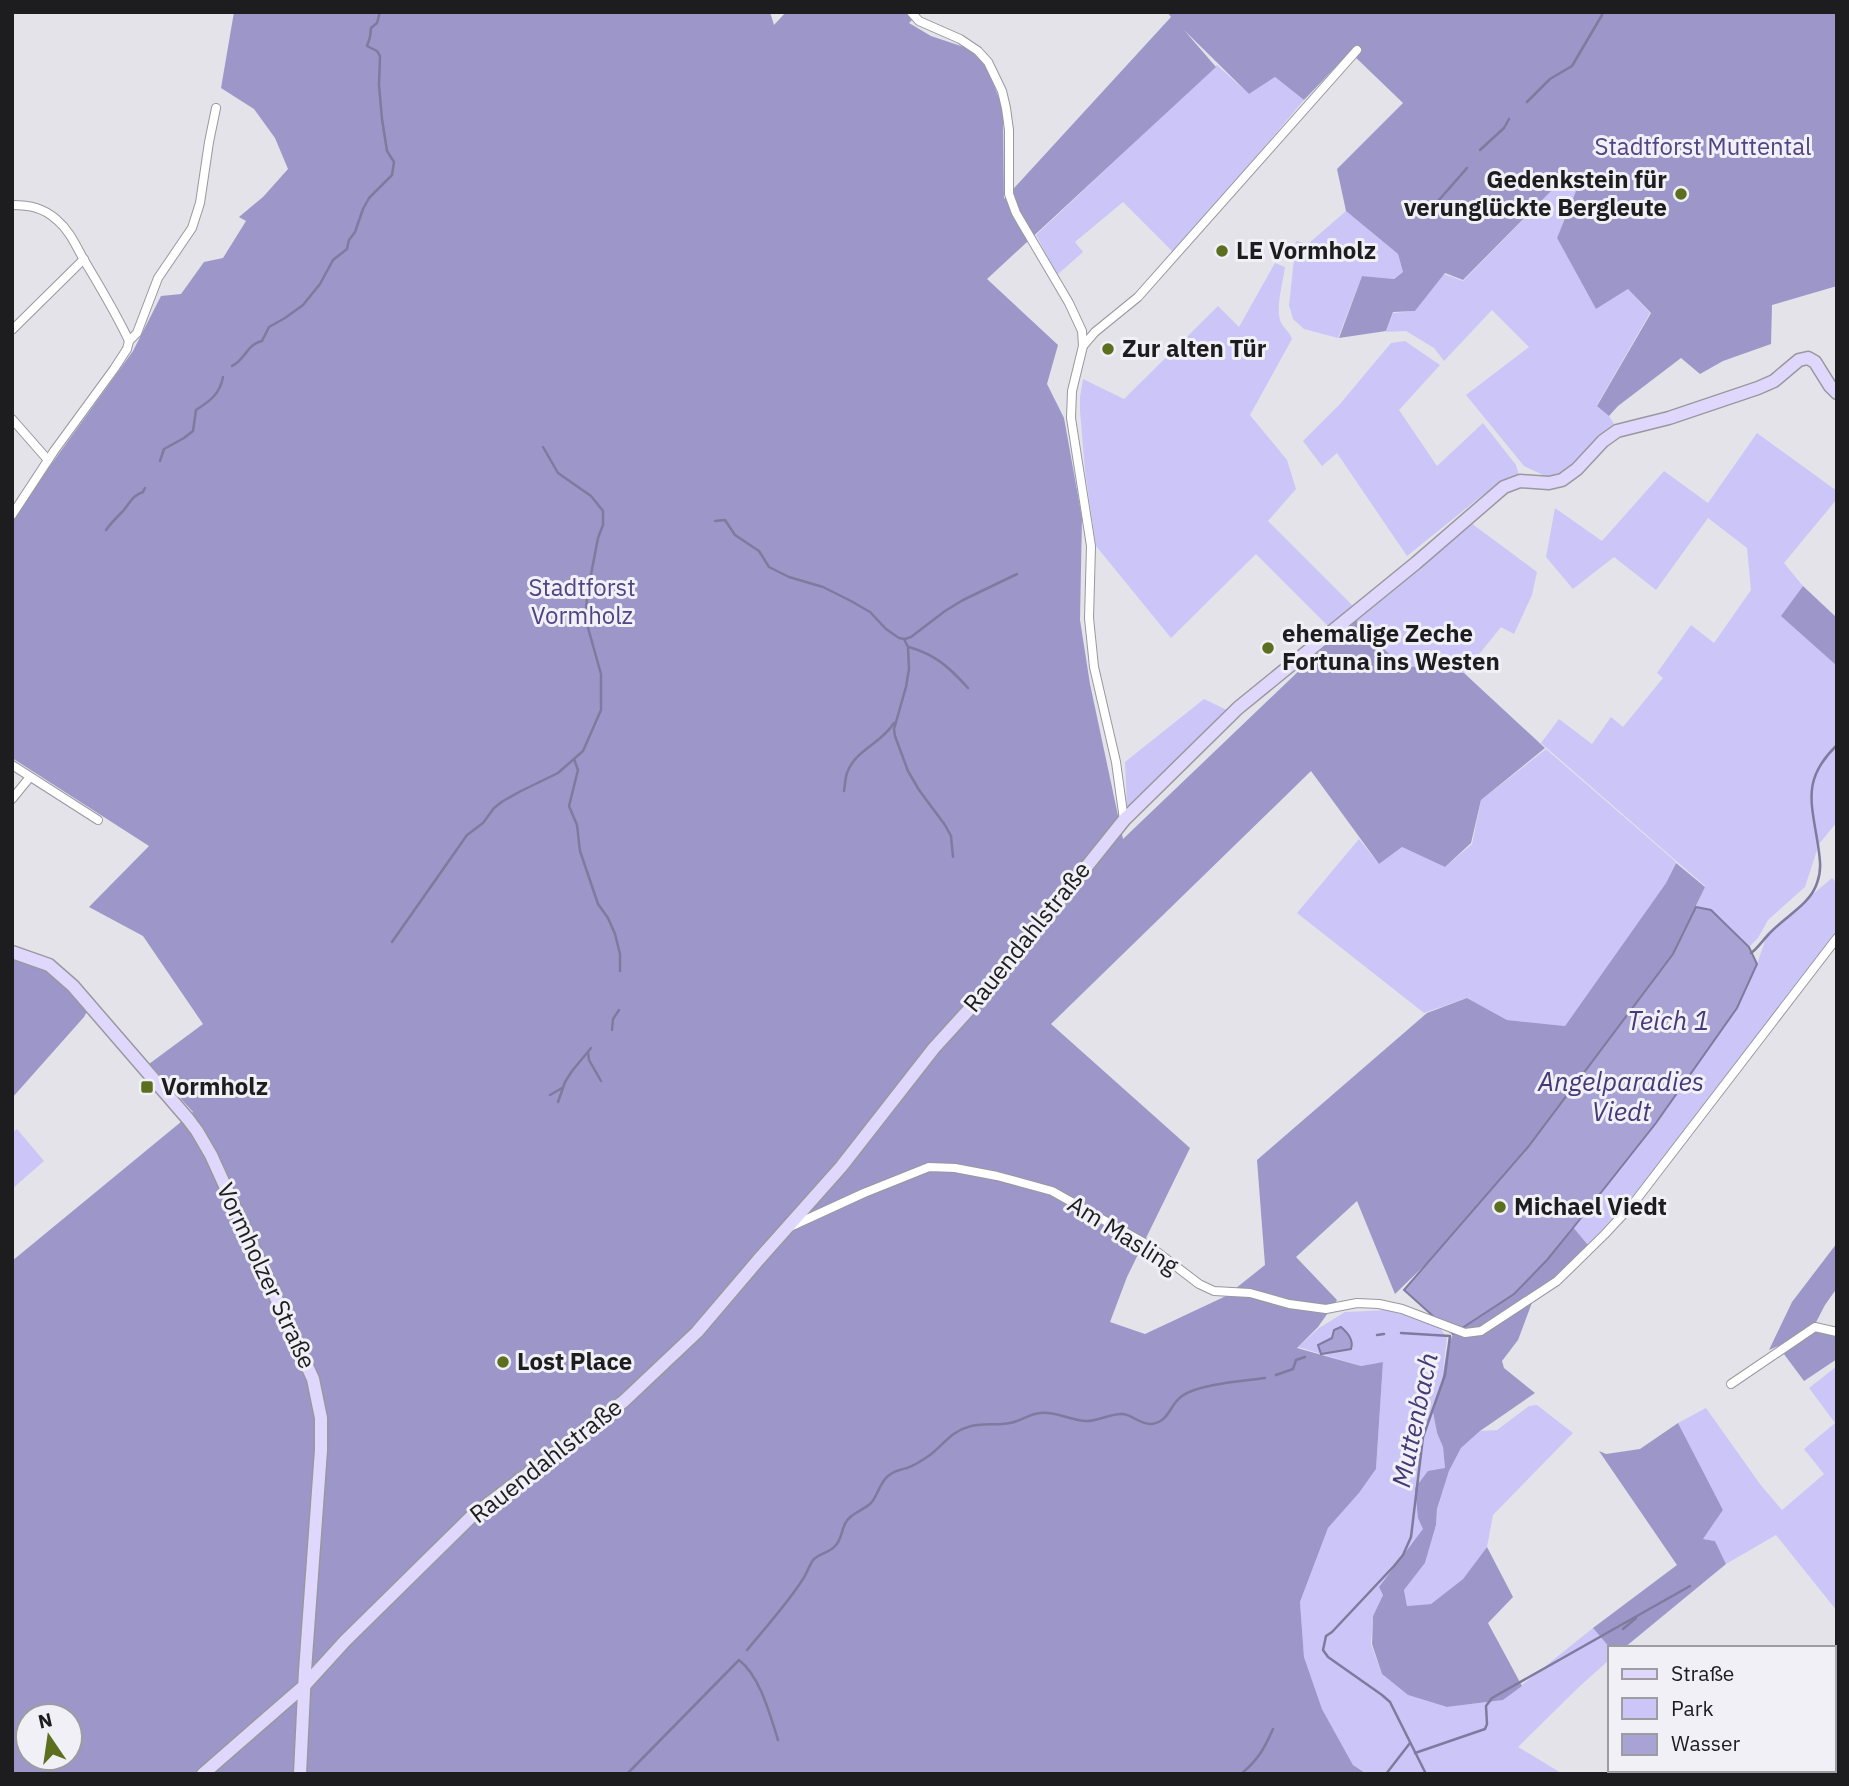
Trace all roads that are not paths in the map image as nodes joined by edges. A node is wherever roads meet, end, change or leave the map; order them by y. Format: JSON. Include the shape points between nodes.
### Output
{"nodes":[{"id":1,"x":911,"y":12,"type":"edge"},
{"id":2,"x":1356,"y":50,"type":"dead end"},
{"id":3,"x":216,"y":108,"type":"dead end"},
{"id":4,"x":12,"y":205,"type":"edge"},
{"id":5,"x":84,"y":259,"type":"junction"},
{"id":6,"x":12,"y":330,"type":"edge"},
{"id":7,"x":128,"y":341,"type":"junction"},
{"id":8,"x":1083,"y":346,"type":"junction"},
{"id":9,"x":1837,"y":393,"type":"edge"},
{"id":10,"x":12,"y":419,"type":"edge"},
{"id":11,"x":48,"y":460,"type":"junction"},
{"id":12,"x":12,"y":515,"type":"edge"},
{"id":13,"x":12,"y":765,"type":"edge"},
{"id":14,"x":30,"y":777,"type":"junction"},
{"id":15,"x":12,"y":799,"type":"edge"},
{"id":16,"x":98,"y":820,"type":"dead end"},
{"id":17,"x":1124,"y":820,"type":"junction"},
{"id":18,"x":1837,"y":938,"type":"edge"},
{"id":19,"x":12,"y":952,"type":"edge"},
{"id":20,"x":785,"y":1229,"type":"junction"},
{"id":21,"x":1837,"y":1332,"type":"edge"},
{"id":22,"x":1731,"y":1384,"type":"dead end"},
{"id":23,"x":304,"y":1686,"type":"junction"},
{"id":24,"x":203,"y":1774,"type":"edge"},
{"id":25,"x":300,"y":1774,"type":"edge"}],
"edges":[{"from":1,"to":8,"type":"street","via":[[919,21],[960,39],[988,62],[1002,91],[1009,130],[1009,188],[1016,213],[1077,318]]},
{"from":2,"to":8,"type":"street","via":[[1138,297]]},
{"from":3,"to":7,"type":"street","via":[[197,217],[158,278],[137,333]]},
{"from":4,"to":5,"type":"street","via":[[40,209],[56,219]]},
{"from":5,"to":6,"type":"street"},
{"from":5,"to":7,"type":"street"},
{"from":7,"to":11,"type":"street","via":[[121,359]]},
{"from":8,"to":17,"type":"street","via":[[1071,418],[1091,546],[1089,618],[1094,667]]},
{"from":9,"to":17,"type":"street","name":"Rauendahlstraße","via":[[1815,362],[1803,358],[1758,388],[1617,431],[1562,480],[1520,481],[1504,487],[1238,708]]},
{"from":10,"to":11,"type":"street"},
{"from":11,"to":12,"type":"street"},
{"from":13,"to":14,"type":"street"},
{"from":14,"to":15,"type":"street"},
{"from":14,"to":16,"type":"street"},
{"from":17,"to":20,"type":"street","name":"Rauendahlstraße","via":[[841,1167]]},
{"from":18,"to":20,"type":"street","name":"Am Masling","via":[[1633,1204],[1557,1281],[1481,1331],[1465,1334],[1379,1304],[1326,1309],[1250,1293],[1214,1291],[1147,1245],[1052,1191],[955,1168],[929,1167]]},
{"from":19,"to":23,"type":"street","name":"Vormholzer Straße","via":[[49,965],[73,986],[197,1131],[313,1379],[321,1439]]},
{"from":20,"to":23,"type":"street","name":"Rauendahlstraße","via":[[697,1332],[658,1370],[472,1516]]},
{"from":21,"to":22,"type":"street","via":[[1815,1327]]},
{"from":23,"to":24,"type":"street","name":"Rauendahlstraße"},
{"from":23,"to":25,"type":"street","name":"Vormholzer Straße"}]}
